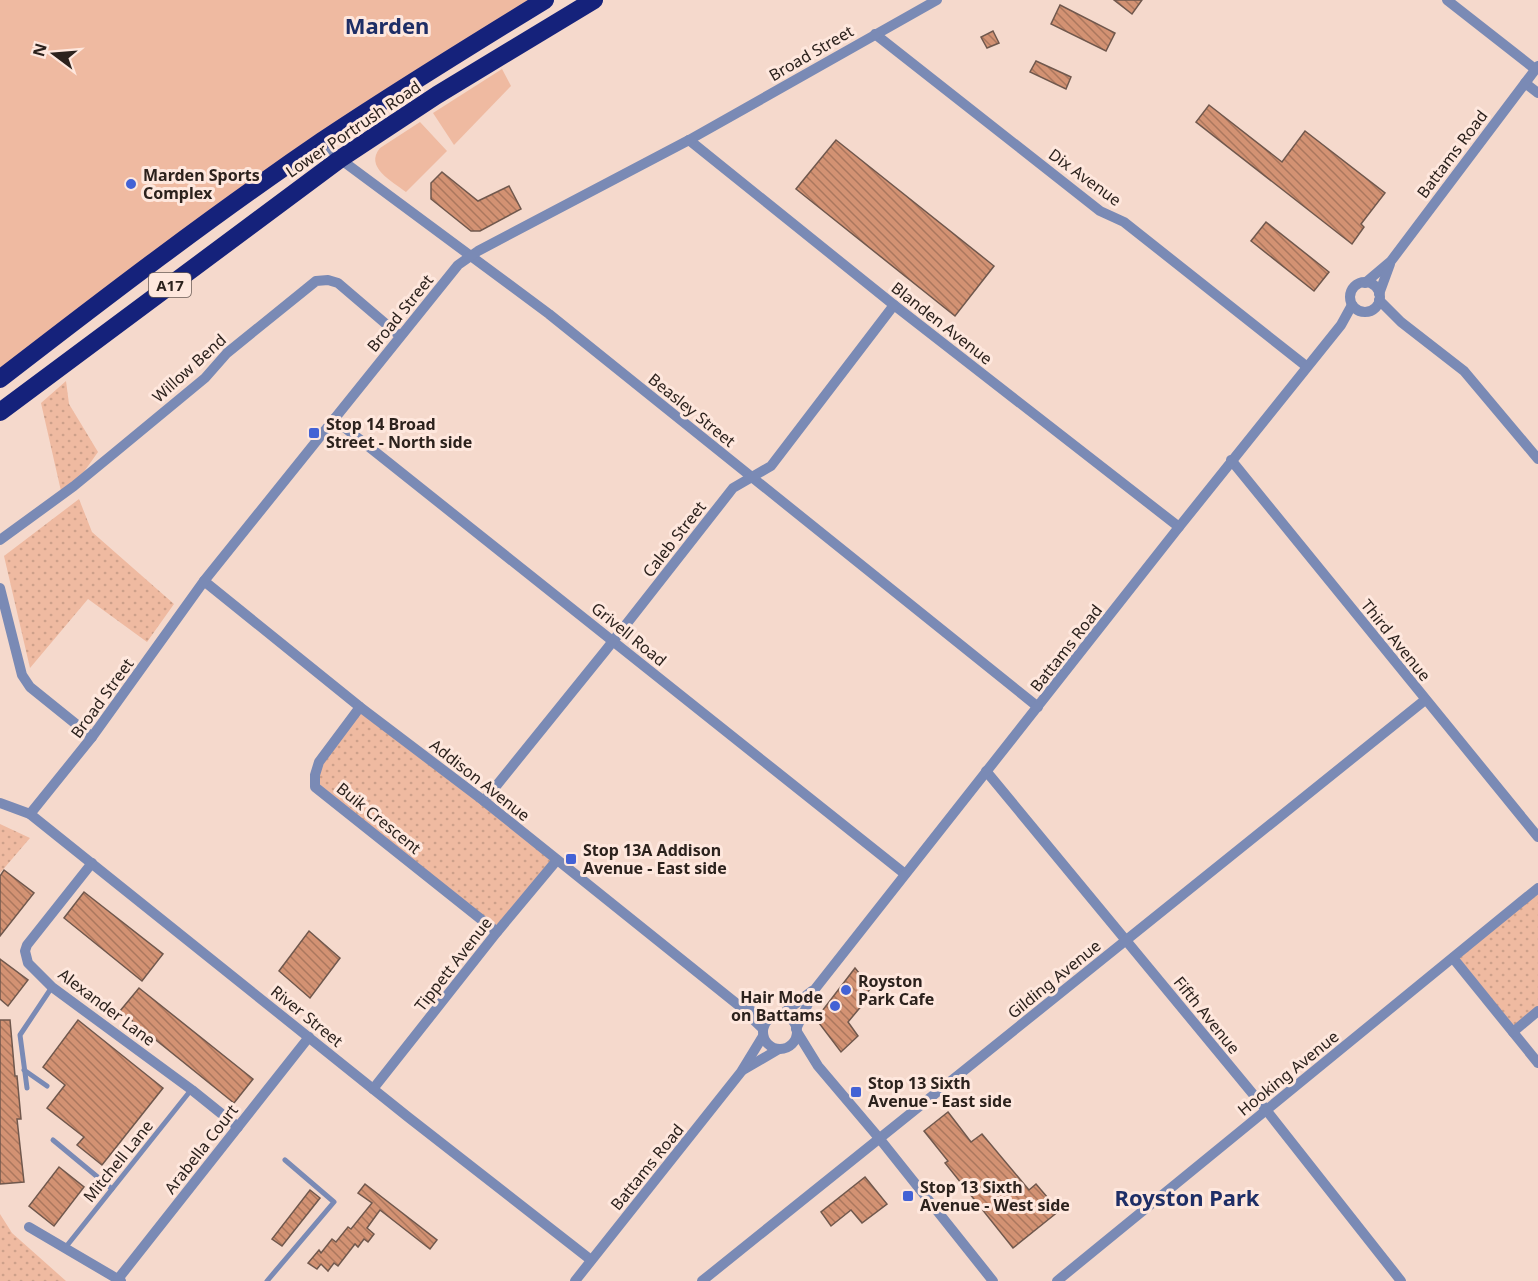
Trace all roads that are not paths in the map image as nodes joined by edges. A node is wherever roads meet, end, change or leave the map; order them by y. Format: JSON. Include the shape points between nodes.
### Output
{"nodes":[{"id":1,"x":545,"y":0,"type":"edge"},
{"id":2,"x":594,"y":0,"type":"edge"},
{"id":3,"x":937,"y":0,"type":"edge"},
{"id":4,"x":1447,"y":0,"type":"edge"},
{"id":5,"x":875,"y":34,"type":"junction"},
{"id":6,"x":1537,"y":68,"type":"edge"},
{"id":7,"x":1525,"y":83,"type":"junction"},
{"id":8,"x":1538,"y":93,"type":"edge"},
{"id":9,"x":385,"y":100,"type":"junction"},
{"id":10,"x":423,"y":104,"type":"junction"},
{"id":11,"x":377,"y":134,"type":"junction"},
{"id":12,"x":323,"y":140,"type":"junction"},
{"id":13,"x":689,"y":140,"type":"junction"},
{"id":14,"x":340,"y":159,"type":"junction"},
{"id":15,"x":470,"y":256,"type":"junction"},
{"id":16,"x":1391,"y":261,"type":"junction"},
{"id":17,"x":1365,"y":283,"type":"junction"},
{"id":18,"x":1379,"y":297,"type":"junction"},
{"id":19,"x":894,"y":305,"type":"junction"},
{"id":20,"x":1361,"y":309,"type":"junction"},
{"id":21,"x":1401,"y":322,"type":"junction"},
{"id":22,"x":400,"y":336,"type":"junction"},
{"id":23,"x":1306,"y":366,"type":"junction"},
{"id":24,"x":0,"y":379,"type":"edge"},
{"id":25,"x":0,"y":412,"type":"edge"},
{"id":26,"x":334,"y":418,"type":"junction"},
{"id":27,"x":1538,"y":459,"type":"edge"},
{"id":28,"x":1231,"y":460,"type":"junction"},
{"id":29,"x":752,"y":477,"type":"junction"},
{"id":30,"x":1179,"y":527,"type":"junction"},
{"id":31,"x":0,"y":540,"type":"edge"},
{"id":32,"x":204,"y":581,"type":"junction"},
{"id":33,"x":0,"y":588,"type":"edge"},
{"id":34,"x":614,"y":641,"type":"junction"},
{"id":35,"x":1425,"y":700,"type":"junction"},
{"id":36,"x":360,"y":707,"type":"junction"},
{"id":37,"x":1038,"y":707,"type":"junction"},
{"id":38,"x":93,"y":737,"type":"junction"},
{"id":39,"x":986,"y":771,"type":"junction"},
{"id":40,"x":484,"y":801,"type":"junction"},
{"id":41,"x":0,"y":803,"type":"edge"},
{"id":42,"x":30,"y":814,"type":"junction"},
{"id":43,"x":1538,"y":837,"type":"edge"},
{"id":44,"x":557,"y":860,"type":"junction"},
{"id":45,"x":92,"y":863,"type":"junction"},
{"id":46,"x":904,"y":874,"type":"junction"},
{"id":47,"x":1538,"y":888,"type":"edge"},
{"id":48,"x":497,"y":932,"type":"junction"},
{"id":49,"x":1127,"y":941,"type":"junction"},
{"id":50,"x":1453,"y":958,"type":"junction"},
{"id":51,"x":52,"y":987,"type":"junction"},
{"id":52,"x":815,"y":989,"type":"junction"},
{"id":53,"x":1538,"y":1011,"type":"edge"},
{"id":54,"x":781,"y":1015,"type":"junction"},
{"id":55,"x":765,"y":1028,"type":"junction"},
{"id":56,"x":797,"y":1030,"type":"junction"},
{"id":57,"x":1513,"y":1032,"type":"junction"},
{"id":58,"x":309,"y":1037,"type":"junction"},
{"id":59,"x":783,"y":1049,"type":"junction"},
{"id":60,"x":1538,"y":1063,"type":"edge"},
{"id":61,"x":818,"y":1066,"type":"junction"},
{"id":62,"x":24,"y":1070,"type":"junction"},
{"id":63,"x":741,"y":1072,"type":"junction"},
{"id":64,"x":47,"y":1086,"type":"dead end"},
{"id":65,"x":27,"y":1088,"type":"dead end"},
{"id":66,"x":373,"y":1089,"type":"junction"},
{"id":67,"x":192,"y":1090,"type":"junction"},
{"id":68,"x":1267,"y":1111,"type":"junction"},
{"id":69,"x":238,"y":1127,"type":"junction"},
{"id":70,"x":879,"y":1138,"type":"junction"},
{"id":71,"x":52,"y":1140,"type":"dead end"},
{"id":72,"x":285,"y":1160,"type":"dead end"},
{"id":73,"x":112,"y":1189,"type":"junction"},
{"id":74,"x":29,"y":1227,"type":"dead end"},
{"id":75,"x":65,"y":1248,"type":"junction"},
{"id":76,"x":591,"y":1260,"type":"junction"},
{"id":77,"x":119,"y":1280,"type":"edge"},
{"id":78,"x":267,"y":1281,"type":"edge"},
{"id":79,"x":575,"y":1281,"type":"edge"},
{"id":80,"x":702,"y":1281,"type":"edge"},
{"id":81,"x":993,"y":1281,"type":"edge"},
{"id":82,"x":1057,"y":1281,"type":"edge"},
{"id":83,"x":1401,"y":1281,"type":"edge"}],
"edges":[{"from":1,"to":9,"type":"highway","name":"Lower Portrush Road","number":"A17"},
{"from":2,"to":10,"type":"highway","name":"Lower Portrush Road","number":"A17"},
{"from":3,"to":5,"type":"street","name":"Broad Street"},
{"from":4,"to":6,"type":"street"},
{"from":5,"to":13,"type":"street","name":"Broad Street"},
{"from":5,"to":23,"type":"street","name":"Dix Avenue","via":[[1100,211],[1124,222]]},
{"from":6,"to":7,"type":"street","name":"Battams Road"},
{"from":7,"to":8,"type":"street"},
{"from":7,"to":16,"type":"street","name":"Battams Road"},
{"from":9,"to":10,"type":"highway"},
{"from":9,"to":11,"type":"highway"},
{"from":9,"to":12,"type":"highway","name":"Lower Portrush Road","number":"A17"},
{"from":10,"to":11,"type":"highway","name":"Lower Portrush Road","number":"A17"},
{"from":11,"to":14,"type":"highway","name":"Lower Portrush Road","number":"A17"},
{"from":12,"to":14,"type":"street","name":"Beasley Street"},
{"from":12,"to":24,"type":"highway","name":"Lower Portrush Road","number":"A17","via":[[119,287]]},
{"from":13,"to":15,"type":"street","name":"Broad Street"},
{"from":13,"to":19,"type":"street","name":"Blanden Avenue"},
{"from":14,"to":15,"type":"street","name":"Beasley Street"},
{"from":14,"to":25,"type":"highway","name":"Lower Portrush Road","number":"A17"},
{"from":15,"to":22,"type":"street","name":"Broad Street","via":[[458,265]]},
{"from":15,"to":29,"type":"street","name":"Beasley Street","via":[[549,314]]},
{"from":16,"to":17,"type":"street","name":"Battams Road"},
{"from":16,"to":18,"type":"street","name":"Battams Road"},
{"from":17,"to":18,"type":"street","via":[[1374,286]]},
{"from":17,"to":20,"type":"street","via":[[1358,284],[1351,293]]},
{"from":18,"to":20,"type":"street","via":[[1376,307]]},
{"from":18,"to":21,"type":"street"},
{"from":19,"to":29,"type":"street","name":"Caleb Street","via":[[771,466]]},
{"from":19,"to":30,"type":"street","name":"Blanden Avenue"},
{"from":20,"to":21,"type":"street"},
{"from":20,"to":23,"type":"street","name":"Battams Road"},
{"from":21,"to":27,"type":"street","via":[[1464,371]]},
{"from":22,"to":26,"type":"street","name":"Broad Street"},
{"from":22,"to":31,"type":"street","name":"Willow Bend","via":[[338,283],[316,282],[226,354],[205,378],[98,466]]},
{"from":23,"to":28,"type":"street","name":"Battams Road"},
{"from":26,"to":32,"type":"street","name":"Broad Street"},
{"from":26,"to":34,"type":"street","name":"Grivell Road"},
{"from":28,"to":30,"type":"street","name":"Battams Road"},
{"from":28,"to":35,"type":"street","name":"Third Avenue"},
{"from":29,"to":34,"type":"street","name":"Caleb Street","via":[[733,488]]},
{"from":29,"to":37,"type":"street","name":"Beasley Street"},
{"from":30,"to":37,"type":"street","name":"Battams Road"},
{"from":32,"to":36,"type":"street","name":"Addison Avenue"},
{"from":32,"to":38,"type":"street","name":"Broad Street"},
{"from":33,"to":38,"type":"street","via":[[22,675],[30,687]]},
{"from":34,"to":40,"type":"street","name":"Caleb Street"},
{"from":34,"to":46,"type":"street","name":"Grivell Road"},
{"from":35,"to":43,"type":"street","name":"Third Avenue"},
{"from":35,"to":49,"type":"street","name":"Gilding Avenue"},
{"from":36,"to":40,"type":"street","name":"Addison Avenue"},
{"from":36,"to":48,"type":"street","name":"Buik Crescent","via":[[319,762],[315,787]]},
{"from":37,"to":39,"type":"street","name":"Battams Road"},
{"from":38,"to":42,"type":"street","name":"Broad Street"},
{"from":39,"to":46,"type":"street","name":"Battams Road"},
{"from":39,"to":49,"type":"street","name":"Fifth Avenue"},
{"from":40,"to":44,"type":"street","name":"Addison Avenue"},
{"from":41,"to":42,"type":"street","name":"River Street"},
{"from":42,"to":45,"type":"street","name":"River Street"},
{"from":44,"to":48,"type":"street","name":"Tippett Avenue"},
{"from":44,"to":55,"type":"street","name":"Addison Avenue"},
{"from":45,"to":51,"type":"street","name":"Alexander Lane","via":[[25,951],[28,963]]},
{"from":45,"to":58,"type":"street","name":"River Street"},
{"from":46,"to":52,"type":"street","name":"Battams Road"},
{"from":47,"to":50,"type":"street","name":"Hooking Avenue"},
{"from":48,"to":66,"type":"street","name":"Tippett Avenue"},
{"from":49,"to":68,"type":"street","name":"Fifth Avenue"},
{"from":49,"to":70,"type":"street","name":"Gilding Avenue"},
{"from":50,"to":57,"type":"street"},
{"from":50,"to":68,"type":"street","name":"Hooking Avenue"},
{"from":51,"to":62,"type":"lane","via":[[20,1035]]},
{"from":51,"to":67,"type":"street","name":"Alexander Lane"},
{"from":52,"to":54,"type":"street","name":"Battams Road"},
{"from":52,"to":56,"type":"street","name":"Battams Road"},
{"from":53,"to":57,"type":"street"},
{"from":54,"to":55,"type":"street"},
{"from":54,"to":56,"type":"street","via":[[791,1019]]},
{"from":55,"to":59,"type":"street","via":[[770,1046]]},
{"from":55,"to":63,"type":"street","name":"Battams Road"},
{"from":56,"to":59,"type":"street","via":[[792,1044]]},
{"from":56,"to":61,"type":"street"},
{"from":57,"to":60,"type":"street"},
{"from":58,"to":66,"type":"street","name":"River Street"},
{"from":58,"to":69,"type":"street","name":"Arabella Court"},
{"from":59,"to":61,"type":"street","via":[[798,1052]]},
{"from":59,"to":63,"type":"street","name":"Battams Road"},
{"from":61,"to":70,"type":"street"},
{"from":62,"to":64,"type":"lane"},
{"from":62,"to":65,"type":"lane"},
{"from":63,"to":76,"type":"street","name":"Battams Road"},
{"from":66,"to":76,"type":"street","name":"River Street"},
{"from":67,"to":69,"type":"street","name":"Alexander Lane"},
{"from":67,"to":73,"type":"lane","name":"Mitchell Lane"},
{"from":68,"to":82,"type":"street","name":"Hooking Avenue"},
{"from":68,"to":83,"type":"street","name":"Fifth Avenue"},
{"from":69,"to":77,"type":"street","name":"Arabella Court"},
{"from":70,"to":80,"type":"street","name":"Gilding Avenue"},
{"from":70,"to":81,"type":"street"},
{"from":71,"to":73,"type":"lane"},
{"from":72,"to":78,"type":"lane","via":[[334,1202]]},
{"from":73,"to":75,"type":"lane","name":"Mitchell Lane"},
{"from":74,"to":75,"type":"street"},
{"from":75,"to":77,"type":"street"},
{"from":76,"to":79,"type":"street","name":"Battams Road"}]}
